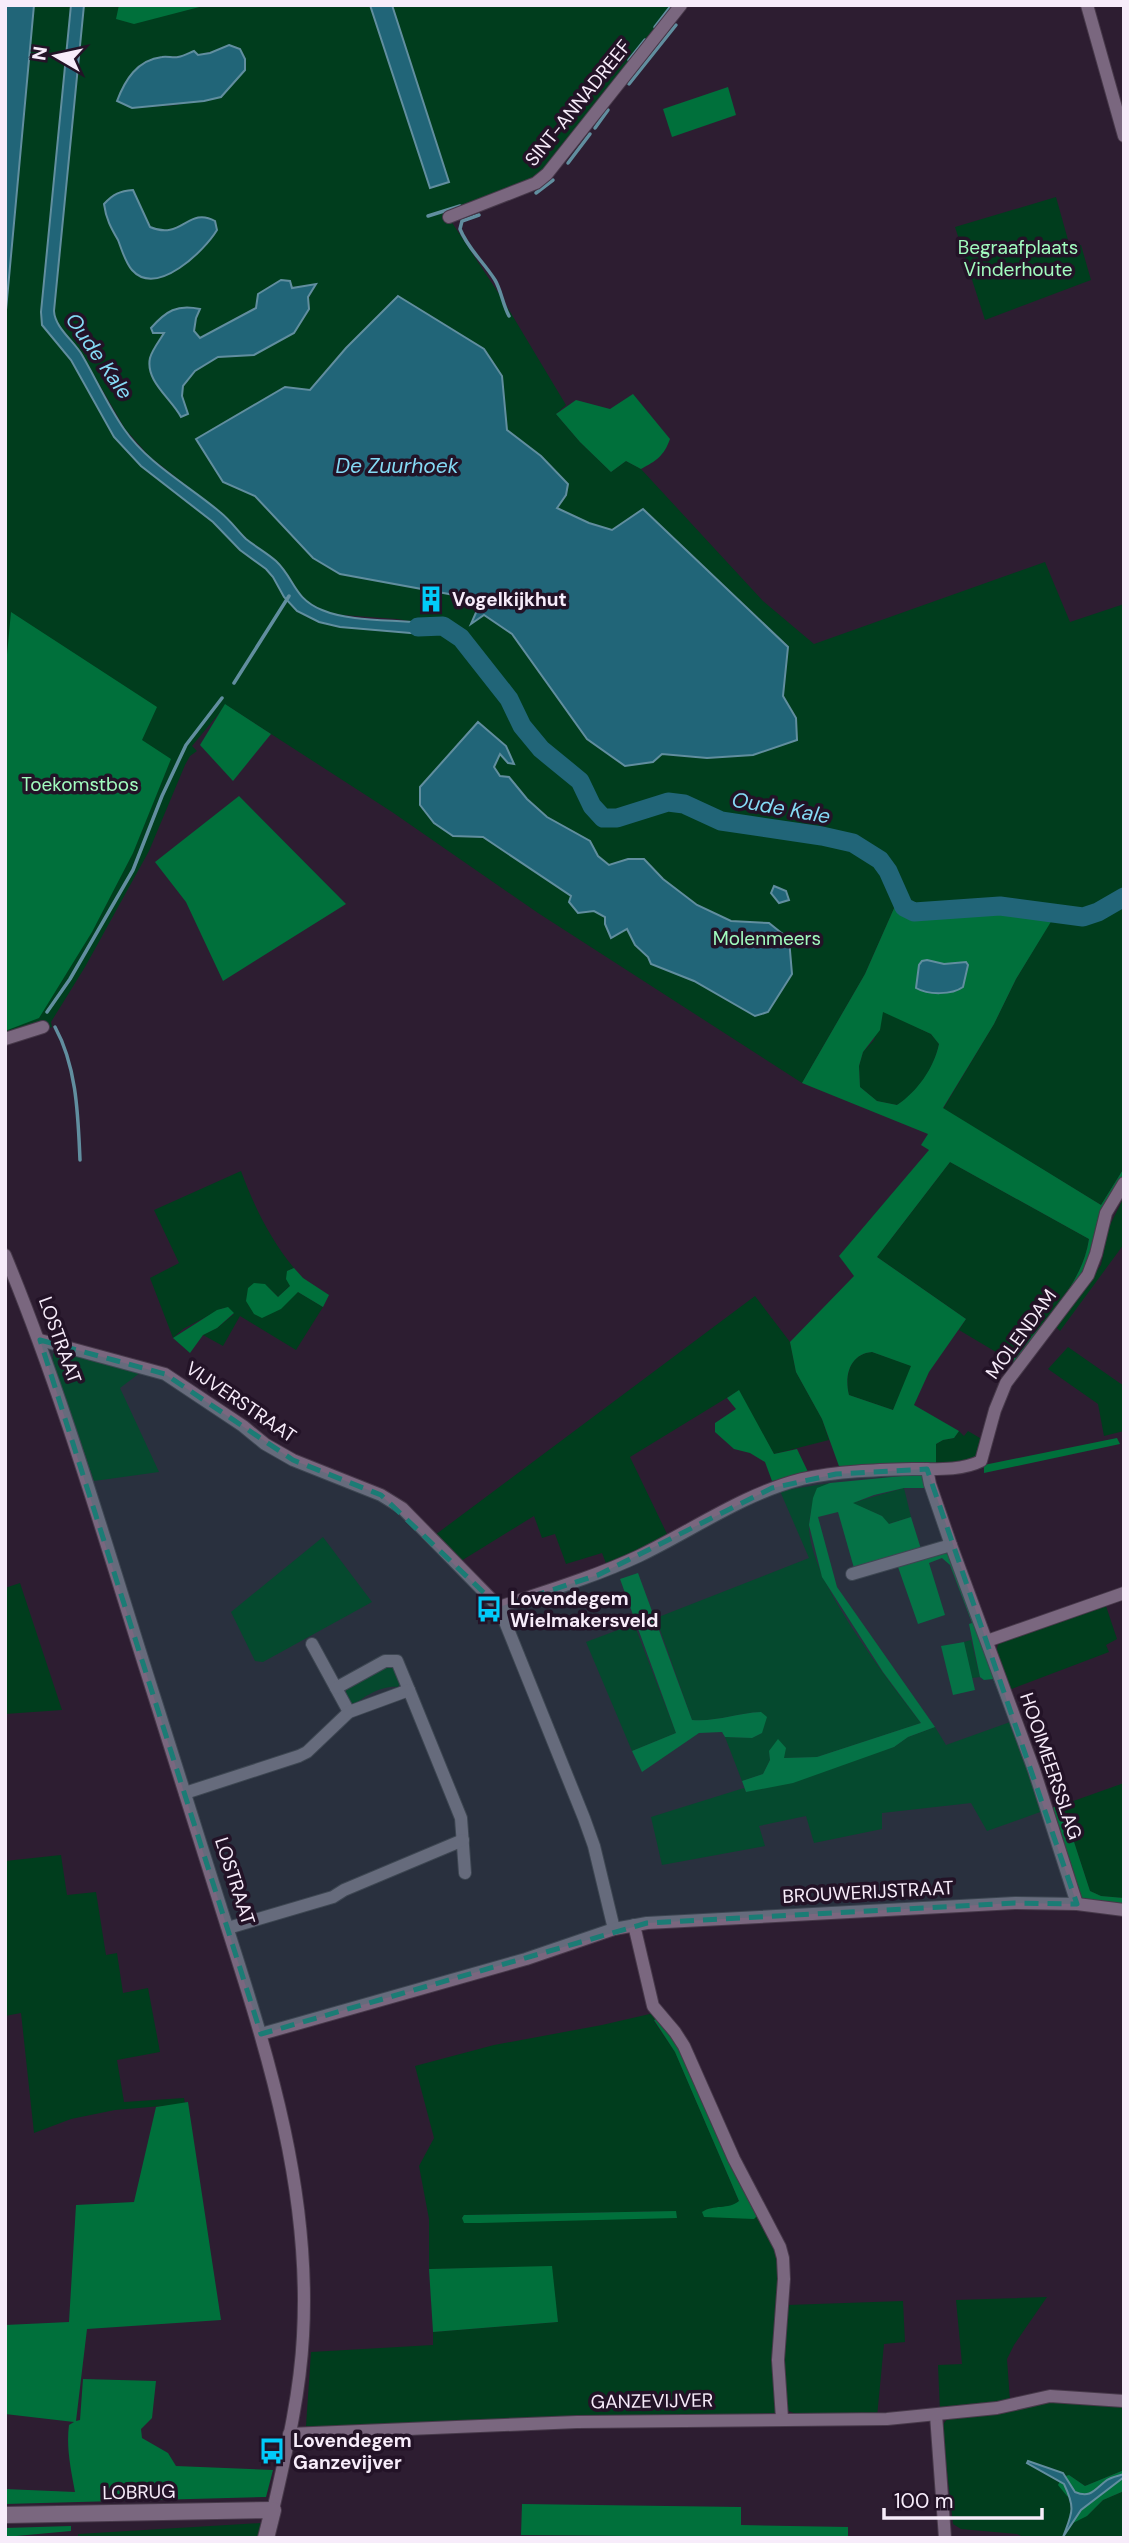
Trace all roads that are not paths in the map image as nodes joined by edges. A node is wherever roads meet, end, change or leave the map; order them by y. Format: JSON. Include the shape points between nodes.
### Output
{"nodes":[{"id":1,"x":681,"y":5,"type":"edge"},
{"id":2,"x":1087,"y":5,"type":"edge"},
{"id":3,"x":1124,"y":135,"type":"edge"},
{"id":4,"x":449,"y":217,"type":"dead end"},
{"id":5,"x":43,"y":1027,"type":"dead end"},
{"id":6,"x":5,"y":1040,"type":"edge"},
{"id":7,"x":1124,"y":1183,"type":"edge"},
{"id":8,"x":5,"y":1255,"type":"edge"},
{"id":9,"x":40,"y":1340,"type":"junction"},
{"id":10,"x":927,"y":1469,"type":"junction"},
{"id":11,"x":951,"y":1545,"type":"junction"},
{"id":12,"x":852,"y":1574,"type":"dead end"},
{"id":13,"x":1124,"y":1593,"type":"edge"},
{"id":14,"x":499,"y":1607,"type":"junction"},
{"id":15,"x":987,"y":1641,"type":"junction"},
{"id":16,"x":312,"y":1644,"type":"dead end"},
{"id":17,"x":336,"y":1688,"type":"junction"},
{"id":18,"x":409,"y":1690,"type":"junction"},
{"id":19,"x":349,"y":1712,"type":"junction"},
{"id":20,"x":185,"y":1793,"type":"junction"},
{"id":21,"x":463,"y":1840,"type":"junction"},
{"id":22,"x":465,"y":1873,"type":"dead end"},
{"id":23,"x":1077,"y":1905,"type":"junction"},
{"id":24,"x":1124,"y":1910,"type":"edge"},
{"id":25,"x":635,"y":1925,"type":"junction"},
{"id":26,"x":228,"y":1928,"type":"junction"},
{"id":27,"x":614,"y":1929,"type":"junction"},
{"id":28,"x":261,"y":2034,"type":"junction"},
{"id":29,"x":1124,"y":2401,"type":"edge"},
{"id":30,"x":936,"y":2415,"type":"junction"},
{"id":31,"x":782,"y":2418,"type":"junction"},
{"id":32,"x":289,"y":2434,"type":"junction"},
{"id":33,"x":272,"y":2510,"type":"junction"},
{"id":34,"x":5,"y":2515,"type":"edge"},
{"id":35,"x":266,"y":2538,"type":"edge"},
{"id":36,"x":945,"y":2538,"type":"edge"}],
"edges":[{"from":1,"to":4,"type":"street","name":"SINT-ANNADREEF","via":[[547,174],[536,183]]},
{"from":2,"to":3,"type":"street"},
{"from":5,"to":6,"type":"street"},
{"from":7,"to":10,"type":"street","name":"MOLENDAM","via":[[1106,1213],[1088,1275],[1003,1388],[981,1461]]},
{"from":8,"to":9,"type":"street","name":"LOSTRAAT"},
{"from":9,"to":14,"type":"street","name":"VIJVERSTRAAT","via":[[165,1374],[293,1460],[381,1494],[401,1508]]},
{"from":9,"to":20,"type":"street","name":"LOSTRAAT"},
{"from":10,"to":11,"type":"street","name":"HOOIMEERSSLAG"},
{"from":10,"to":14,"type":"street","via":[[836,1474],[772,1488],[642,1555]]},
{"from":11,"to":12,"type":"street"},
{"from":11,"to":15,"type":"street","name":"HOOIMEERSSLAG"},
{"from":13,"to":15,"type":"street"},
{"from":14,"to":27,"type":"street","via":[[584,1818]]},
{"from":15,"to":23,"type":"street","name":"HOOIMEERSSLAG"},
{"from":16,"to":17,"type":"street"},
{"from":17,"to":18,"type":"street","via":[[385,1661],[397,1661]]},
{"from":17,"to":19,"type":"street"},
{"from":18,"to":19,"type":"street"},
{"from":18,"to":21,"type":"street","via":[[461,1818]]},
{"from":19,"to":20,"type":"street","via":[[307,1752]]},
{"from":20,"to":26,"type":"street","name":"LOSTRAAT"},
{"from":21,"to":22,"type":"street"},
{"from":21,"to":26,"type":"street","via":[[333,1897]]},
{"from":23,"to":24,"type":"street","name":"BROUWERIJSTRAAT"},
{"from":23,"to":25,"type":"street","name":"BROUWERIJSTRAAT","via":[[1015,1903]]},
{"from":25,"to":27,"type":"street","name":"BROUWERIJSTRAAT"},
{"from":25,"to":31,"type":"street","via":[[653,2006],[684,2046],[734,2159],[780,2247],[784,2269],[778,2360]]},
{"from":26,"to":28,"type":"street","name":"LOSTRAAT"},
{"from":27,"to":28,"type":"street","name":"BROUWERIJSTRAAT","via":[[526,1959]]},
{"from":28,"to":32,"type":"street","name":"LOSTRAAT","via":[[288,2139],[300,2221],[303,2335]]},
{"from":29,"to":30,"type":"street","name":"GANZEVIJVER","via":[[1050,2396]]},
{"from":30,"to":31,"type":"street","name":"GANZEVIJVER"},
{"from":30,"to":36,"type":"street"},
{"from":31,"to":32,"type":"street","name":"GANZEVIJVER"},
{"from":32,"to":33,"type":"street","name":"LOSTRAAT"},
{"from":33,"to":34,"type":"street","name":"LOBRUG"},
{"from":33,"to":35,"type":"street","name":"LOSTRAAT"}]}
